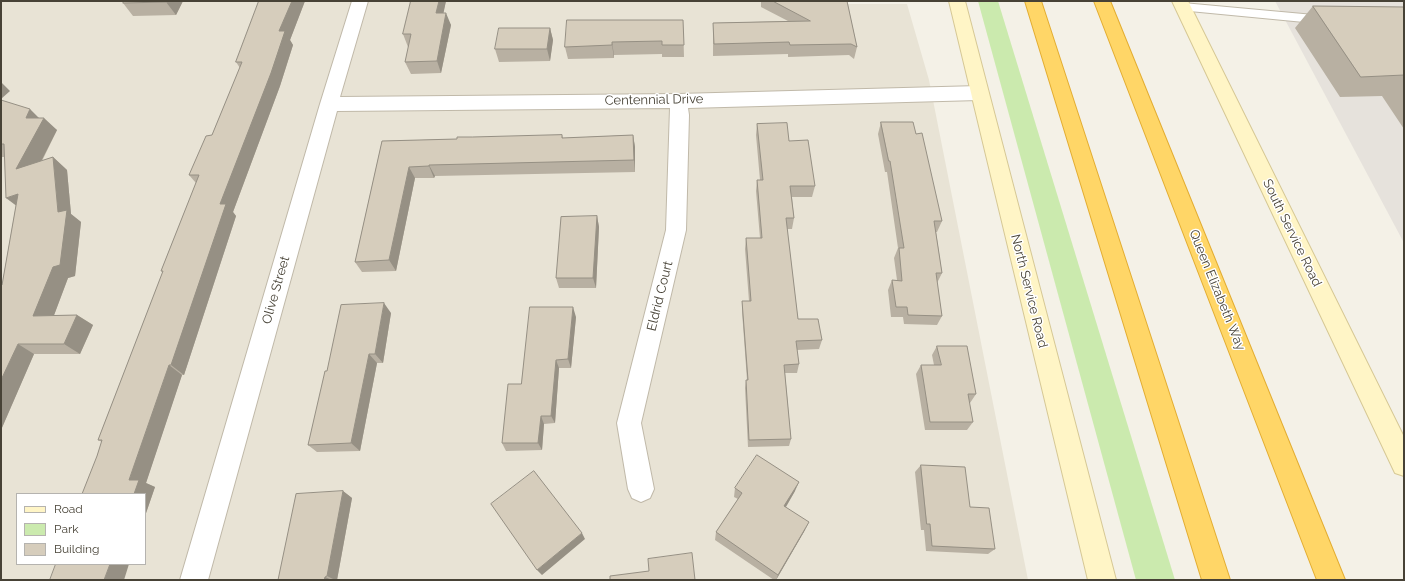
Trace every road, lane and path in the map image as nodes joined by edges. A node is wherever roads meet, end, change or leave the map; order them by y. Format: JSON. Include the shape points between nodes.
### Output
{"nodes":[{"id":1,"x":360,"y":1,"type":"edge"},
{"id":2,"x":957,"y":1,"type":"edge"},
{"id":3,"x":1032,"y":1,"type":"edge"},
{"id":4,"x":1102,"y":1,"type":"edge"},
{"id":5,"x":1182,"y":4,"type":"edge"},
{"id":6,"x":1334,"y":21,"type":"edge"},
{"id":7,"x":978,"y":93,"type":"junction"},
{"id":8,"x":678,"y":100,"type":"junction"},
{"id":9,"x":329,"y":104,"type":"junction"},
{"id":10,"x":1404,"y":464,"type":"edge"},
{"id":11,"x":641,"y":489,"type":"dead end"},
{"id":12,"x":194,"y":580,"type":"edge"},
{"id":13,"x":1102,"y":580,"type":"edge"},
{"id":14,"x":1216,"y":580,"type":"edge"},
{"id":15,"x":1331,"y":580,"type":"edge"}],
"edges":[{"from":1,"to":9,"type":"street","name":"Olive Street"},
{"from":2,"to":7,"type":"street","name":"North Service Road"},
{"from":3,"to":14,"type":"highway"},
{"from":4,"to":15,"type":"highway","name":"Queen Elizabeth Way"},
{"from":5,"to":6,"type":"lane"},
{"from":5,"to":10,"type":"street","name":"South Service Road"},
{"from":7,"to":8,"type":"street","name":"Centennial Drive"},
{"from":7,"to":13,"type":"street","name":"North Service Road"},
{"from":8,"to":9,"type":"street","name":"Centennial Drive"},
{"from":8,"to":11,"type":"street","name":"Eldrid Court","via":[[680,115],[676,230],[629,423]]},
{"from":9,"to":12,"type":"street","name":"Olive Street"}]}
